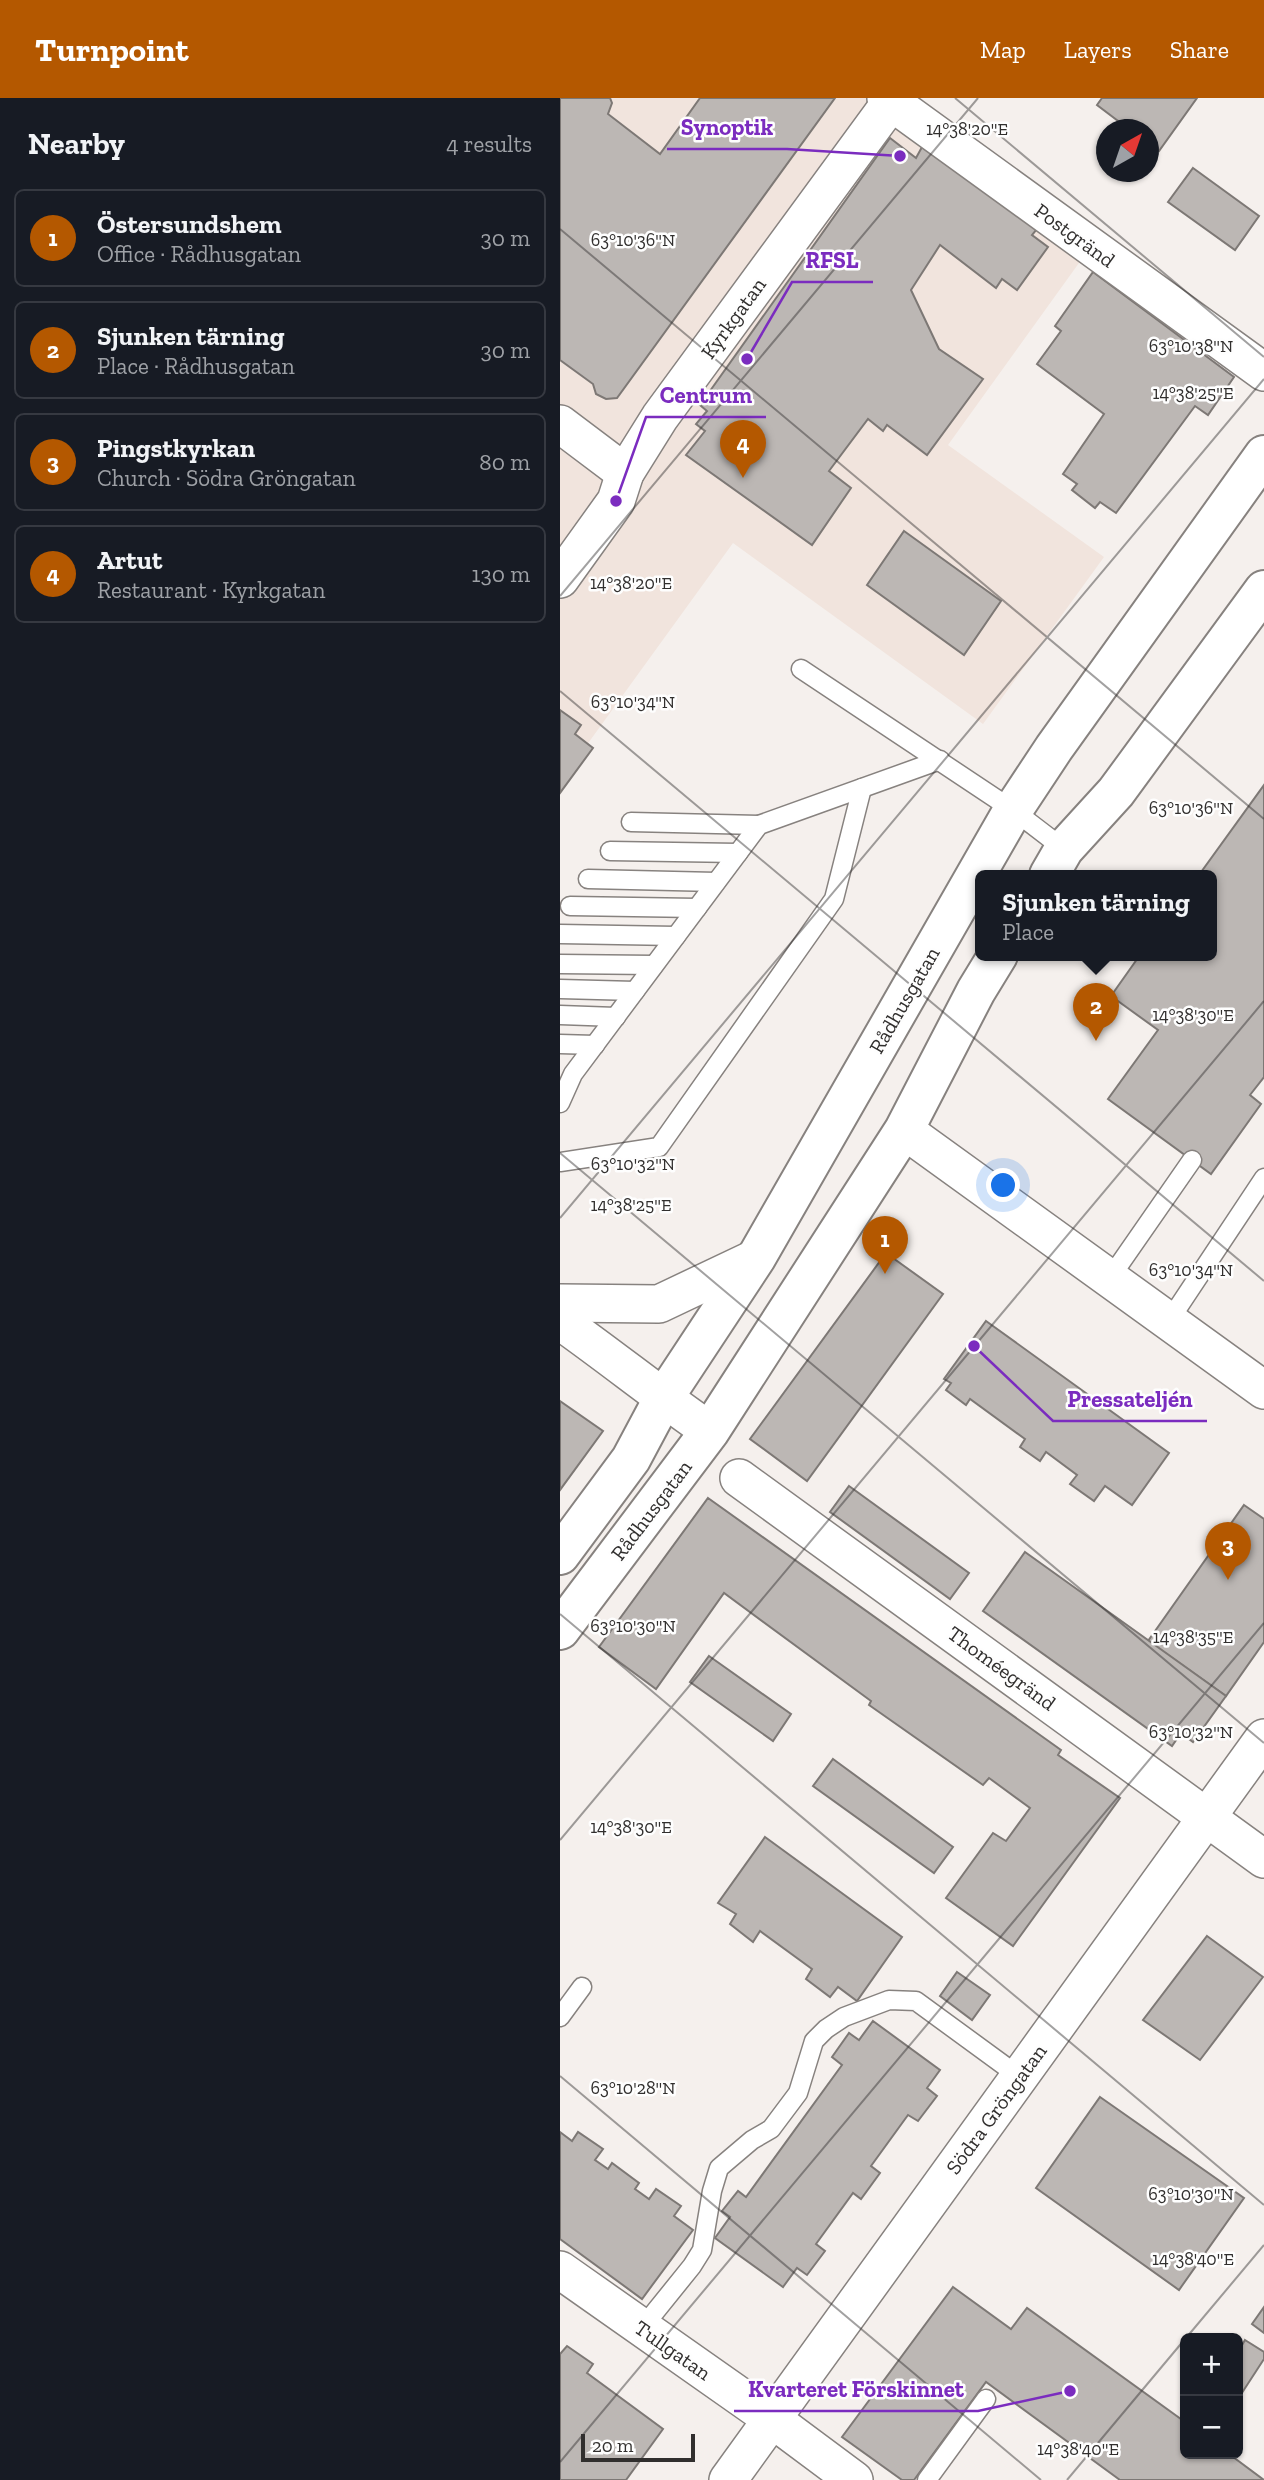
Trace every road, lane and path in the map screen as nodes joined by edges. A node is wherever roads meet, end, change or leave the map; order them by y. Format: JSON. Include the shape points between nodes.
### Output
{"nodes":[{"id":1,"x":891,"y":99,"type":"edge"},
{"id":2,"x":1264,"y":372,"type":"edge"},
{"id":3,"x":560,"y":425,"type":"edge"},
{"id":4,"x":1264,"y":455,"type":"edge"},
{"id":5,"x":625,"y":473,"type":"junction"},
{"id":6,"x":560,"y":579,"type":"edge"},
{"id":7,"x":1264,"y":590,"type":"edge"},
{"id":8,"x":802,"y":669,"type":"dead end"},
{"id":9,"x":940,"y":760,"type":"junction"},
{"id":10,"x":862,"y":788,"type":"junction"},
{"id":11,"x":1013,"y":810,"type":"junction"},
{"id":12,"x":631,"y":822,"type":"dead end"},
{"id":13,"x":759,"y":825,"type":"junction"},
{"id":14,"x":610,"y":851,"type":"dead end"},
{"id":15,"x":738,"y":853,"type":"junction"},
{"id":16,"x":1056,"y":862,"type":"edge"},
{"id":17,"x":978,"y":870,"type":"edge"},
{"id":18,"x":975,"y":876,"type":"edge"},
{"id":19,"x":588,"y":880,"type":"dead end"},
{"id":20,"x":716,"y":882,"type":"junction"},
{"id":21,"x":570,"y":906,"type":"dead end"},
{"id":22,"x":697,"y":908,"type":"junction"},
{"id":23,"x":560,"y":934,"type":"edge"},
{"id":24,"x":676,"y":936,"type":"junction"},
{"id":25,"x":994,"y":961,"type":"edge"},
{"id":26,"x":560,"y":964,"type":"edge"},
{"id":27,"x":654,"y":965,"type":"junction"},
{"id":28,"x":560,"y":989,"type":"edge"},
{"id":29,"x":635,"y":991,"type":"junction"},
{"id":30,"x":560,"y":1015,"type":"edge"},
{"id":31,"x":616,"y":1017,"type":"junction"},
{"id":32,"x":560,"y":1044,"type":"edge"},
{"id":33,"x":595,"y":1045,"type":"junction"},
{"id":34,"x":567,"y":1074,"type":"edge"},
{"id":35,"x":560,"y":1104,"type":"edge"},
{"id":36,"x":905,"y":1130,"type":"junction"},
{"id":37,"x":1192,"y":1160,"type":"dead end"},
{"id":38,"x":560,"y":1162,"type":"edge"},
{"id":39,"x":1264,"y":1178,"type":"edge"},
{"id":40,"x":755,"y":1258,"type":"junction"},
{"id":41,"x":1110,"y":1278,"type":"junction"},
{"id":42,"x":560,"y":1303,"type":"edge"},
{"id":43,"x":560,"y":1321,"type":"edge"},
{"id":44,"x":1169,"y":1321,"type":"junction"},
{"id":45,"x":1264,"y":1390,"type":"edge"},
{"id":46,"x":663,"y":1399,"type":"junction"},
{"id":47,"x":710,"y":1431,"type":"junction"},
{"id":48,"x":739,"y":1478,"type":"dead end"},
{"id":49,"x":560,"y":1555,"type":"edge"},
{"id":50,"x":560,"y":1630,"type":"edge"},
{"id":51,"x":1264,"y":1738,"type":"edge"},
{"id":52,"x":1207,"y":1817,"type":"junction"},
{"id":53,"x":1264,"y":1859,"type":"edge"},
{"id":54,"x":582,"y":1987,"type":"dead end"},
{"id":55,"x":560,"y":2017,"type":"edge"},
{"id":56,"x":1020,"y":2077,"type":"junction"},
{"id":57,"x":560,"y":2270,"type":"edge"},
{"id":58,"x":642,"y":2328,"type":"junction"},
{"id":59,"x":986,"y":2399,"type":"dead end"},
{"id":60,"x":772,"y":2419,"type":"junction"},
{"id":61,"x":728,"y":2480,"type":"edge"},
{"id":62,"x":854,"y":2480,"type":"edge"},
{"id":63,"x":927,"y":2480,"type":"edge"}],
"edges":[{"from":1,"to":2,"type":"street","name":"Postgränd"},
{"from":1,"to":5,"type":"street","name":"Kyrkgatan","via":[[660,416]]},
{"from":3,"to":5,"type":"street"},
{"from":4,"to":11,"type":"main road","name":"Rådhusgatan"},
{"from":5,"to":6,"type":"street","name":"Kyrkgatan","via":[[616,501]]},
{"from":7,"to":16,"type":"main road","via":[[1116,792]]},
{"from":8,"to":9,"type":"lane"},
{"from":9,"to":10,"type":"lane"},
{"from":9,"to":11,"type":"lane"},
{"from":10,"to":13,"type":"lane"},
{"from":10,"to":38,"type":"lane","via":[[834,899],[659,1147]]},
{"from":11,"to":16,"type":"lane"},
{"from":11,"to":17,"type":"main road","name":"Rådhusgatan"},
{"from":12,"to":13,"type":"lane"},
{"from":13,"to":15,"type":"lane"},
{"from":14,"to":15,"type":"lane"},
{"from":15,"to":20,"type":"lane"},
{"from":18,"to":40,"type":"main road","name":"Rådhusgatan"},
{"from":19,"to":20,"type":"lane"},
{"from":20,"to":22,"type":"lane"},
{"from":21,"to":22,"type":"lane"},
{"from":22,"to":24,"type":"lane"},
{"from":23,"to":24,"type":"lane"},
{"from":24,"to":27,"type":"lane"},
{"from":25,"to":36,"type":"main road","name":"Rådhusgatan"},
{"from":26,"to":27,"type":"lane"},
{"from":27,"to":29,"type":"lane"},
{"from":28,"to":29,"type":"lane"},
{"from":29,"to":31,"type":"lane"},
{"from":30,"to":31,"type":"lane"},
{"from":31,"to":33,"type":"lane"},
{"from":32,"to":33,"type":"lane"},
{"from":33,"to":34,"type":"lane"},
{"from":34,"to":35,"type":"lane"},
{"from":36,"to":41,"type":"street"},
{"from":36,"to":47,"type":"main road","name":"Rådhusgatan"},
{"from":37,"to":41,"type":"lane"},
{"from":39,"to":44,"type":"lane"},
{"from":40,"to":42,"type":"street","via":[[659,1304]]},
{"from":40,"to":46,"type":"main road","name":"Rådhusgatan"},
{"from":41,"to":44,"type":"street"},
{"from":43,"to":46,"type":"street"},
{"from":44,"to":45,"type":"street"},
{"from":46,"to":47,"type":"street"},
{"from":46,"to":49,"type":"main road","name":"Rådhusgatan","via":[[631,1459]]},
{"from":47,"to":50,"type":"main road","name":"Rådhusgatan"},
{"from":48,"to":52,"type":"street","name":"Thoméegränd"},
{"from":51,"to":52,"type":"street","name":"Södra Gröngatan"},
{"from":52,"to":53,"type":"street","name":"Thoméegränd"},
{"from":52,"to":56,"type":"street","name":"Södra Gröngatan"},
{"from":54,"to":55,"type":"lane"},
{"from":56,"to":58,"type":"lane","via":[[916,2001],[889,2000],[835,2023],[814,2041],[798,2093],[771,2129],[719,2168],[702,2250]]},
{"from":56,"to":60,"type":"street","name":"Södra Gröngatan"},
{"from":57,"to":58,"type":"street","name":"Tullgatan"},
{"from":58,"to":60,"type":"street","name":"Tullgatan"},
{"from":59,"to":63,"type":"lane"},
{"from":60,"to":61,"type":"street","name":"Södra Gröngatan"},
{"from":60,"to":62,"type":"street","name":"Tullgatan"}]}
